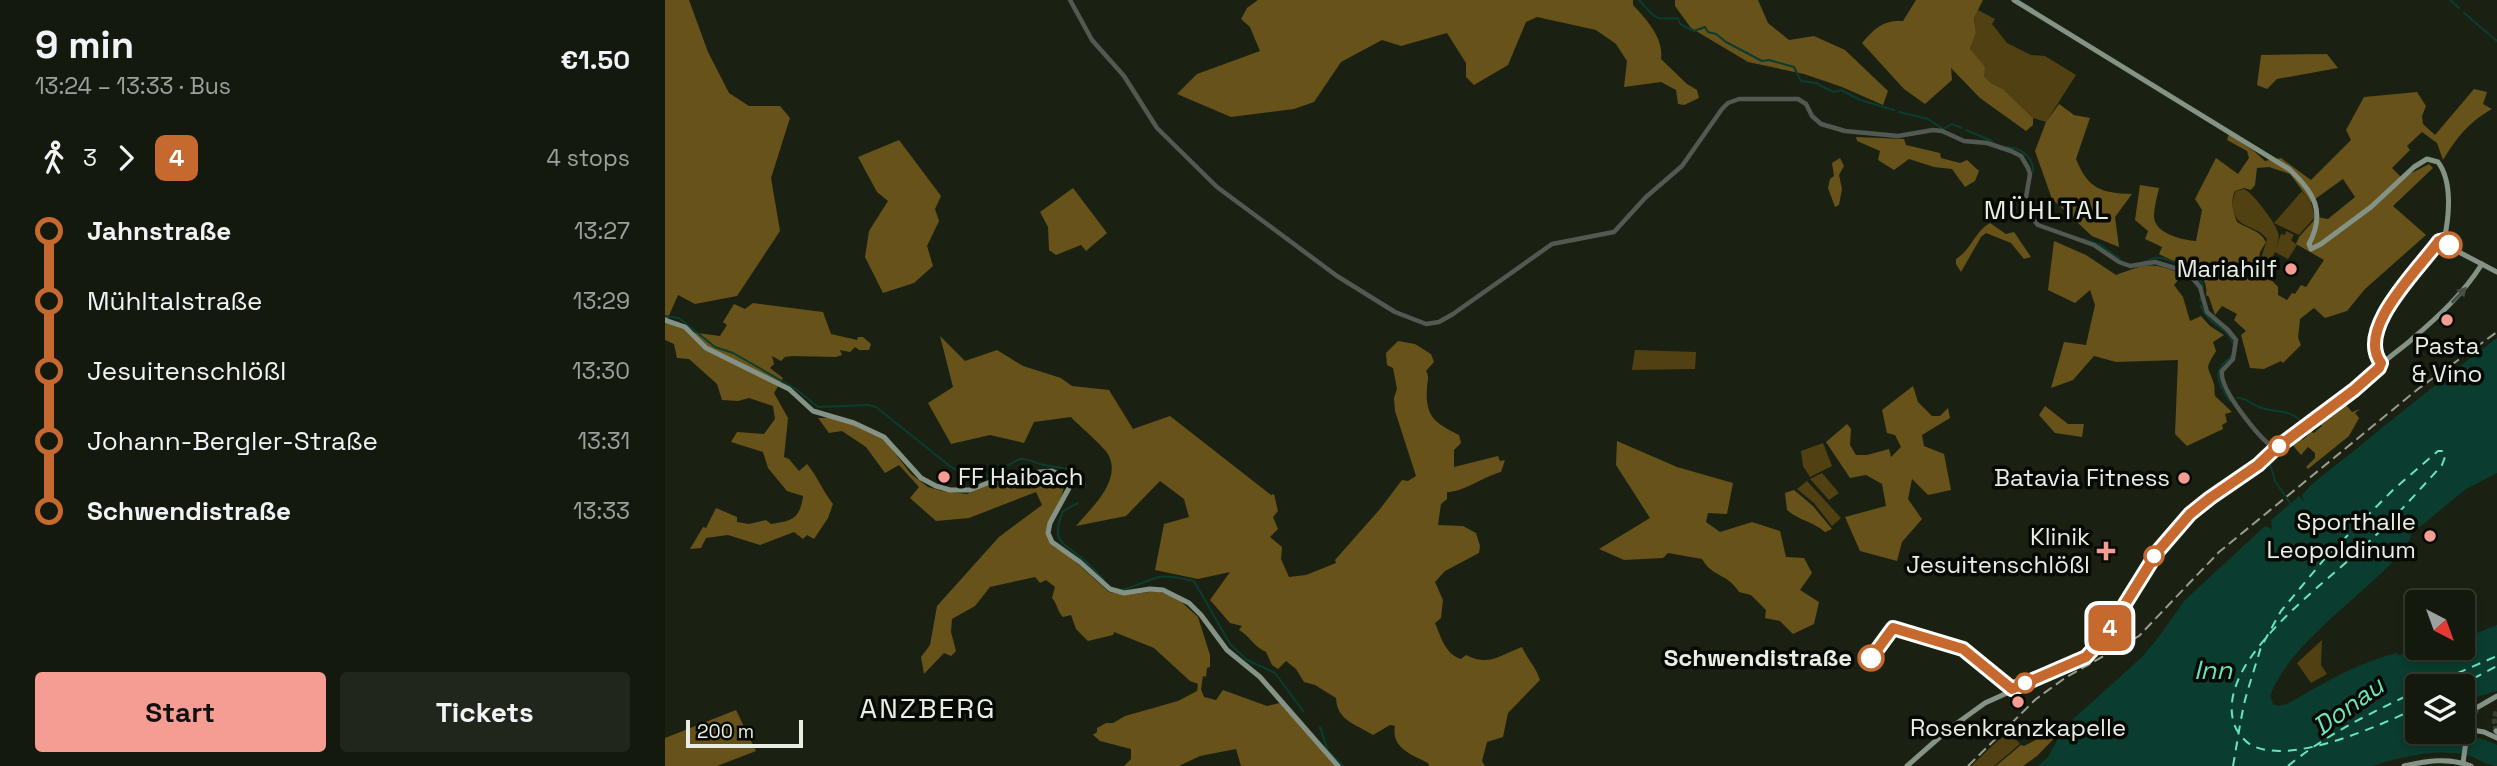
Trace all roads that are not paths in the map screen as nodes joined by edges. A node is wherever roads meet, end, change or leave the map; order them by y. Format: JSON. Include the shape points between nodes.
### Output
{"nodes":[{"id":1,"x":1070,"y":0,"type":"edge"},
{"id":2,"x":2014,"y":0,"type":"edge"},
{"id":3,"x":2444,"y":240,"type":"junction"},
{"id":4,"x":2482,"y":264,"type":"junction"},
{"id":5,"x":2497,"y":272,"type":"edge"},
{"id":6,"x":665,"y":320,"type":"edge"},
{"id":7,"x":2379,"y":360,"type":"junction"},
{"id":8,"x":2275,"y":449,"type":"junction"},
{"id":9,"x":2497,"y":696,"type":"edge"},
{"id":10,"x":2478,"y":707,"type":"tunnel mouth"},
{"id":11,"x":2497,"y":738,"type":"edge"},
{"id":12,"x":2463,"y":763,"type":"junction"},
{"id":13,"x":1338,"y":766,"type":"edge"},
{"id":14,"x":1907,"y":766,"type":"edge"},
{"id":15,"x":2404,"y":766,"type":"edge"},
{"id":16,"x":2470,"y":766,"type":"edge"}],
"edges":[{"from":1,"to":8,"type":"street","via":[[1092,40],[1124,76],[1157,128],[1207,179],[1357,290],[1426,324],[1453,314],[1552,244],[1614,232],[1689,159],[1733,100],[1798,99],[1821,124],[1845,131],[1898,136],[1942,131],[2011,151],[2021,156],[2028,168],[2024,209],[2038,225],[2094,245],[2130,266],[2155,262],[2190,275],[2200,287],[2207,312],[2236,340],[2233,359],[2222,370],[2223,384],[2260,438]]},
{"from":2,"to":3,"type":"main road","via":[[2289,169],[2313,199],[2319,219],[2309,247],[2313,249],[2371,207],[2427,159],[2435,161],[2446,180]]},
{"from":3,"to":4,"type":"main road"},
{"from":3,"to":7,"type":"main road","via":[[2392,303],[2376,330]]},
{"from":4,"to":5,"type":"main road"},
{"from":7,"to":4,"type":"main road","one_way":true,"via":[[2395,355],[2455,300]]},
{"from":6,"to":13,"type":"main road","via":[[685,327],[706,348],[789,389],[813,411],[884,437],[921,478],[936,486],[970,491],[1019,473],[1061,473],[1069,488],[1050,523],[1052,542],[1114,591],[1157,589],[1189,603],[1227,650],[1260,677]]},
{"from":7,"to":8,"type":"main road","via":[[2379,368],[2354,390]]},
{"from":8,"to":14,"type":"main road","via":[[2182,522],[2086,657],[1985,703]]},
{"from":9,"to":10,"type":"main road"},
{"from":11,"to":12,"type":"main road","via":[[2468,729]]},
{"from":12,"to":15,"type":"main road"},
{"from":12,"to":16,"type":"main road"}]}
